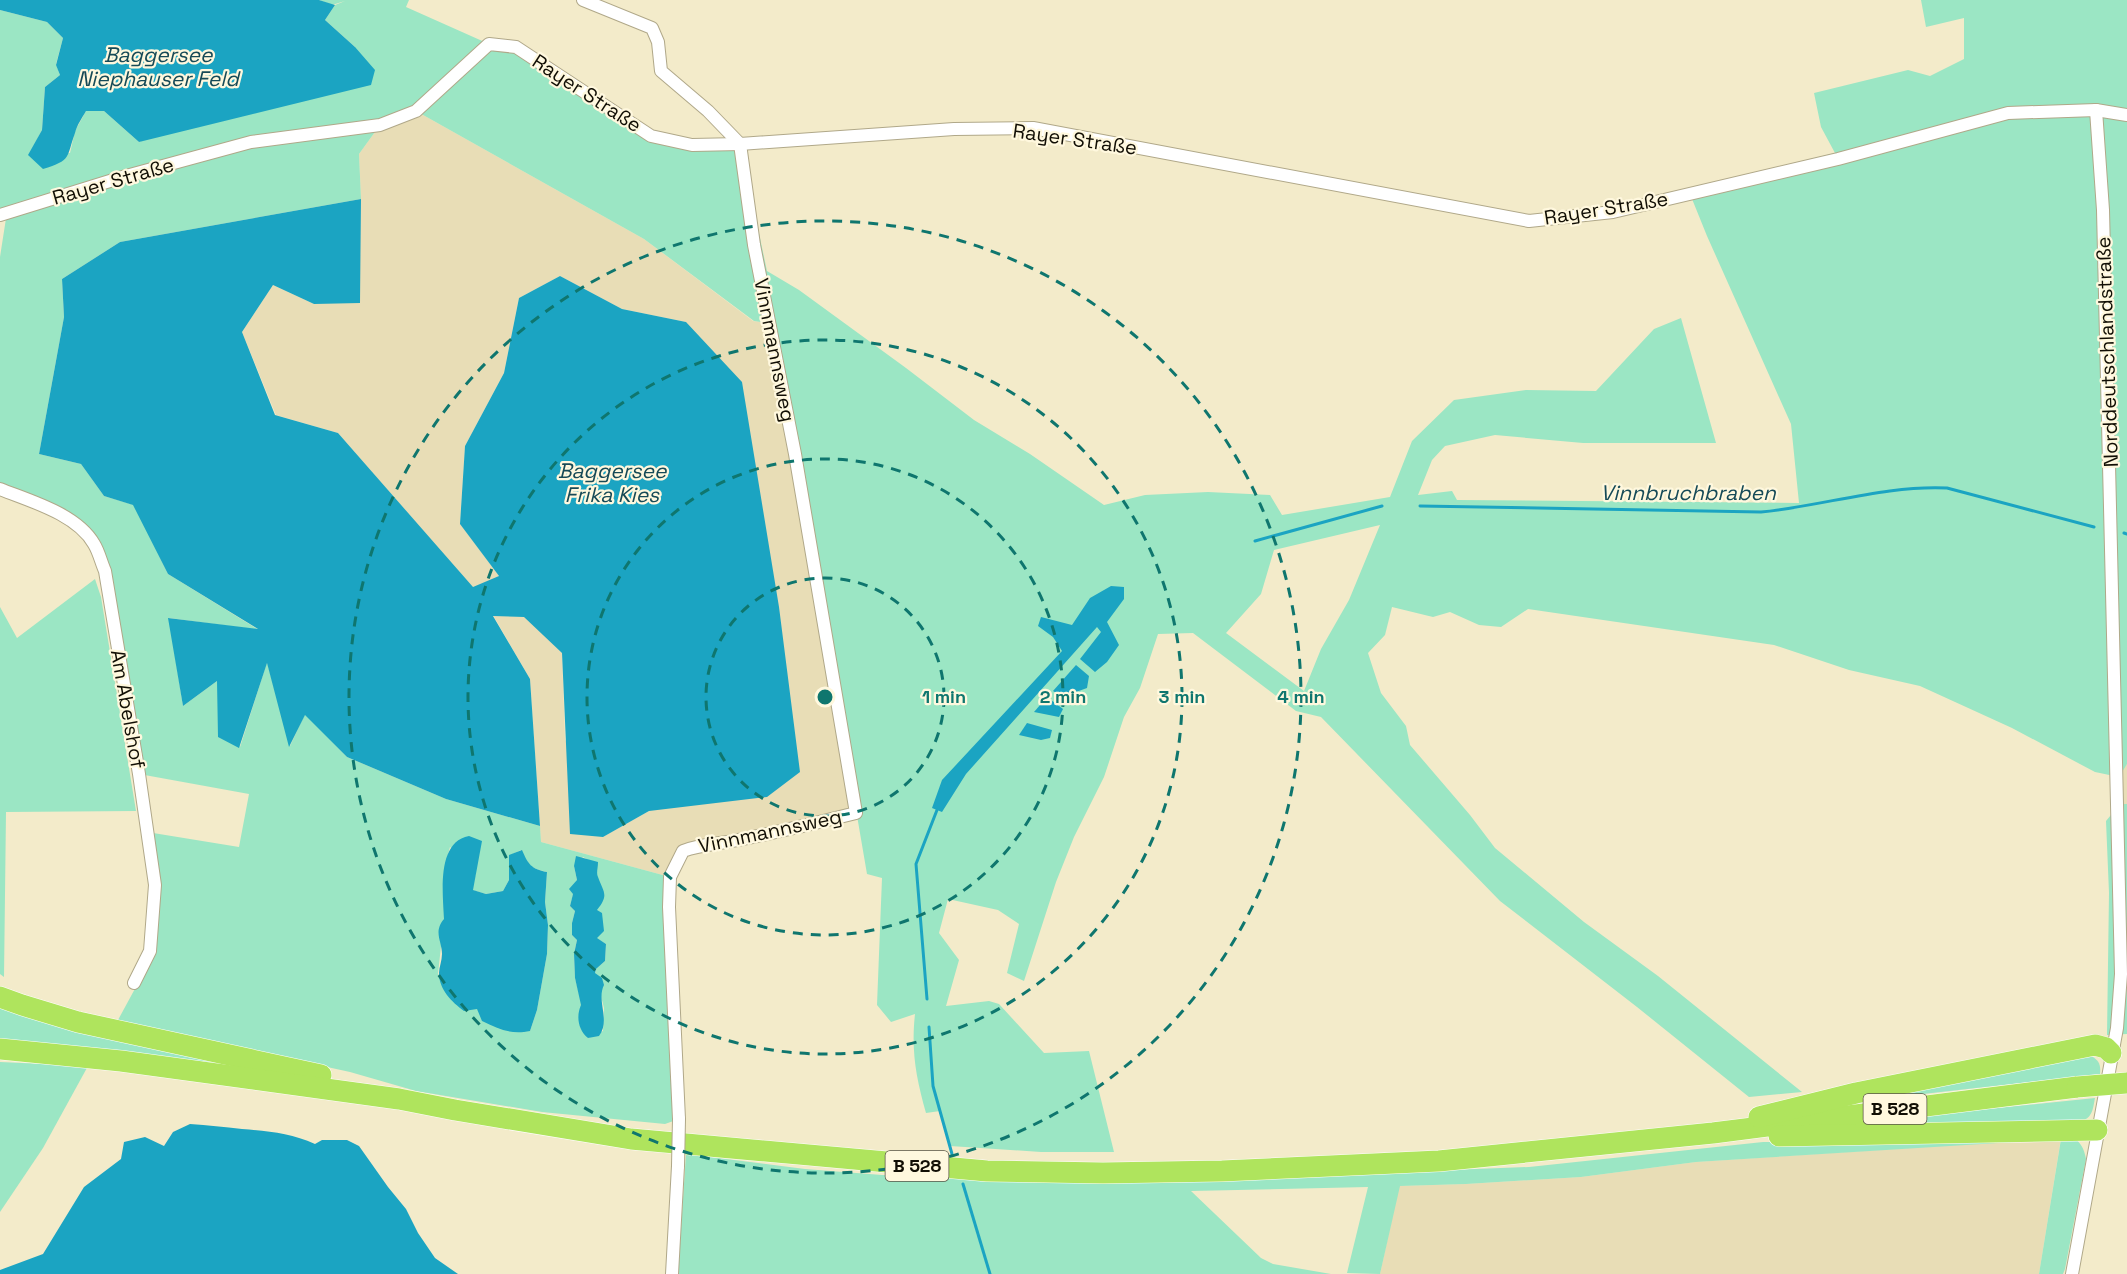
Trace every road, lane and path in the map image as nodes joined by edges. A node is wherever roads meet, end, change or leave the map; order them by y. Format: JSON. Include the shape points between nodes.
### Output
{"nodes":[{"id":1,"x":583,"y":0,"type":"edge"},
{"id":2,"x":2096,"y":110,"type":"junction"},
{"id":3,"x":2127,"y":115,"type":"edge"},
{"id":4,"x":740,"y":144,"type":"junction"},
{"id":5,"x":0,"y":215,"type":"edge"},
{"id":6,"x":0,"y":489,"type":"edge"},
{"id":7,"x":0,"y":981,"type":"edge"},
{"id":8,"x":134,"y":983,"type":"dead end"},
{"id":9,"x":0,"y":997,"type":"edge"},
{"id":10,"x":152,"y":1037,"type":"junction"},
{"id":11,"x":0,"y":1049,"type":"edge"},
{"id":12,"x":2111,"y":1053,"type":"junction"},
{"id":13,"x":2127,"y":1083,"type":"edge"},
{"id":14,"x":399,"y":1099,"type":"junction"},
{"id":15,"x":2097,"y":1130,"type":"junction"},
{"id":16,"x":1713,"y":1133,"type":"junction"},
{"id":17,"x":672,"y":1274,"type":"edge"},
{"id":18,"x":2072,"y":1274,"type":"edge"}],
"edges":[{"from":1,"to":4,"type":"street","via":[[652,28],[658,42],[661,71]]},
{"from":2,"to":3,"type":"street","name":"Rayer Straße"},
{"from":2,"to":4,"type":"street","name":"Rayer Straße","via":[[2008,112],[1838,159],[1613,212],[1529,221],[1033,128],[954,129]]},
{"from":2,"to":12,"type":"street","name":"Norddeutschlandstraße","via":[[2103,210],[2121,974]]},
{"from":4,"to":5,"type":"street","name":"Rayer Straße","via":[[692,145],[651,136],[516,47],[489,44],[416,111],[380,125],[251,142]]},
{"from":4,"to":17,"type":"street","name":"Vinnmannsweg","bridge":true,"via":[[754,244],[795,454],[856,813],[735,841],[700,845],[683,851],[670,877],[679,1119]]},
{"from":6,"to":8,"type":"street","name":"Am Abelshof","via":[[54,510],[82,530],[94,544],[105,571],[155,885],[150,951]]},
{"from":7,"to":10,"type":"highway","via":[[62,1008]]},
{"from":9,"to":10,"type":"highway","via":[[78,1022]]},
{"from":10,"to":14,"type":"highway","via":[[357,1083]]},
{"from":11,"to":14,"type":"highway","via":[[122,1061]]},
{"from":12,"to":15,"type":"street","name":"Norddeutschlandstraße"},
{"from":12,"to":16,"type":"highway","via":[[2095,1045],[2028,1058],[1784,1109]]},
{"from":13,"to":16,"type":"highway","number":"B 528","bridge":true},
{"from":14,"to":16,"type":"highway","number":"B 528","via":[[632,1139],[987,1171],[1222,1171],[1439,1161]]},
{"from":15,"to":16,"type":"highway","via":[[1792,1136]]},
{"from":15,"to":18,"type":"street","name":"Norddeutschlandstraße"}]}
